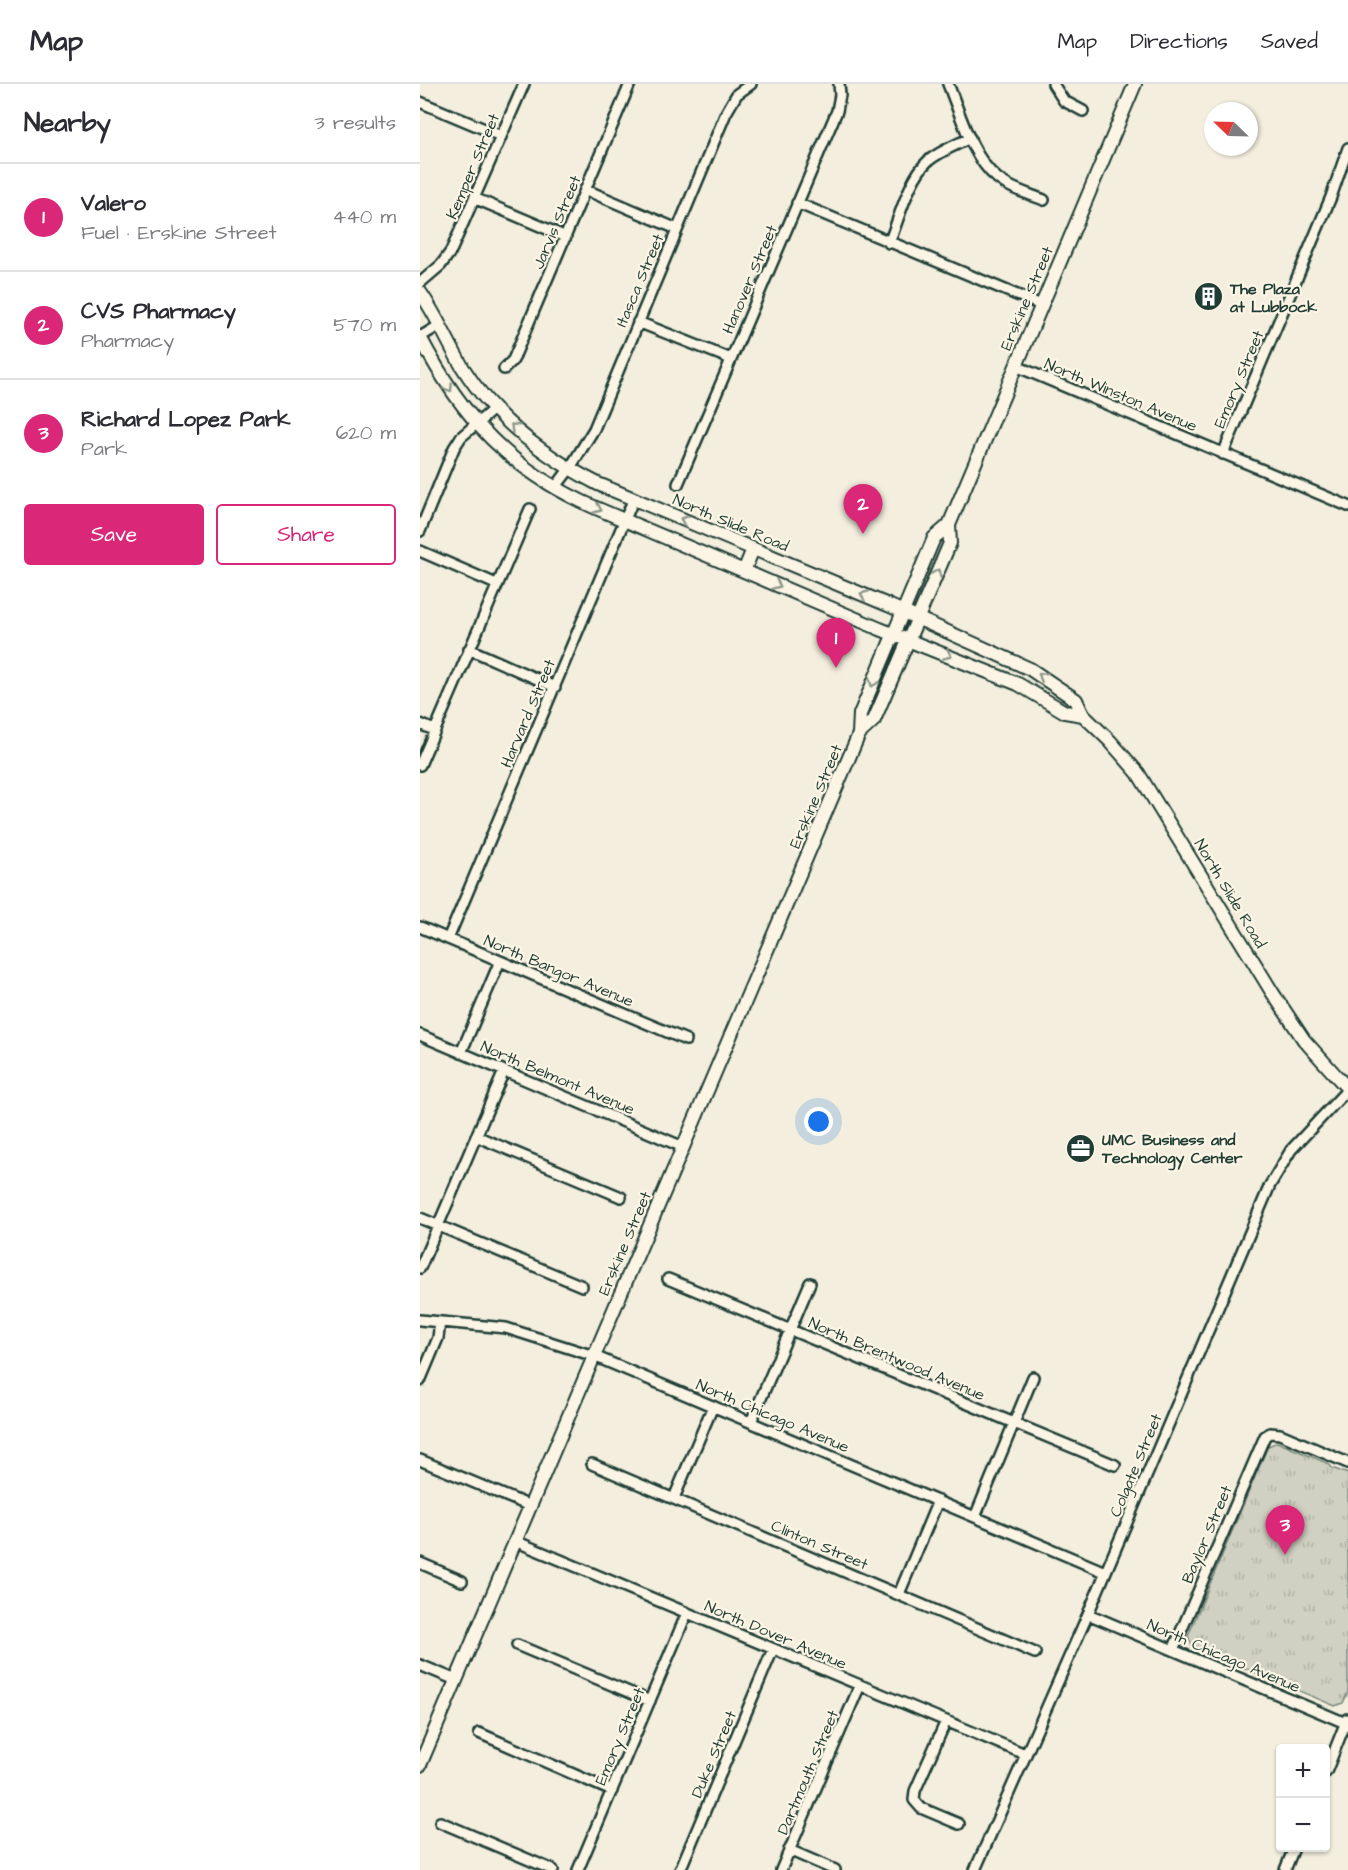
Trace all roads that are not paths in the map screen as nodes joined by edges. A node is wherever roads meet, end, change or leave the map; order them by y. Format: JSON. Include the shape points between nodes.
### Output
{"nodes":[{"id":1,"x":524,"y":84,"type":"edge"},
{"id":2,"x":630,"y":84,"type":"edge"},
{"id":3,"x":751,"y":84,"type":"edge"},
{"id":4,"x":838,"y":84,"type":"edge"},
{"id":5,"x":948,"y":84,"type":"edge"},
{"id":6,"x":1053,"y":84,"type":"edge"},
{"id":7,"x":1135,"y":84,"type":"edge"},
{"id":8,"x":420,"y":102,"type":"edge"},
{"id":9,"x":1083,"y":111,"type":"dead end"},
{"id":10,"x":501,"y":136,"type":"junction"},
{"id":11,"x":969,"y":138,"type":"junction"},
{"id":12,"x":1348,"y":148,"type":"edge"},
{"id":13,"x":586,"y":190,"type":"junction"},
{"id":14,"x":474,"y":198,"type":"junction"},
{"id":15,"x":1044,"y":200,"type":"dead end"},
{"id":16,"x":797,"y":203,"type":"junction"},
{"id":17,"x":677,"y":229,"type":"junction"},
{"id":18,"x":566,"y":237,"type":"junction"},
{"id":19,"x":890,"y":243,"type":"junction"},
{"id":20,"x":420,"y":283,"type":"edge"},
{"id":21,"x":420,"y":292,"type":"edge"},
{"id":22,"x":1041,"y":305,"type":"junction"},
{"id":23,"x":638,"y":322,"type":"junction"},
{"id":24,"x":440,"y":325,"type":"junction"},
{"id":25,"x":420,"y":337,"type":"edge"},
{"id":26,"x":731,"y":359,"type":"junction"},
{"id":27,"x":1016,"y":366,"type":"junction"},
{"id":28,"x":504,"y":369,"type":"dead end"},
{"id":29,"x":495,"y":408,"type":"junction"},
{"id":30,"x":476,"y":424,"type":"junction"},
{"id":31,"x":1223,"y":454,"type":"junction"},
{"id":32,"x":570,"y":468,"type":"junction"},
{"id":33,"x":678,"y":484,"type":"dead end"},
{"id":34,"x":555,"y":488,"type":"junction"},
{"id":35,"x":634,"y":498,"type":"junction"},
{"id":36,"x":1348,"y":506,"type":"edge"},
{"id":37,"x":530,"y":509,"type":"dead end"},
{"id":38,"x":624,"y":520,"type":"junction"},
{"id":39,"x":948,"y":525,"type":"junction"},
{"id":40,"x":420,"y":531,"type":"edge"},
{"id":41,"x":753,"y":549,"type":"junction"},
{"id":42,"x":420,"y":551,"type":"edge"},
{"id":43,"x":744,"y":571,"type":"junction"},
{"id":44,"x":496,"y":584,"type":"junction"},
{"id":45,"x":903,"y":612,"type":"junction"},
{"id":46,"x":917,"y":619,"type":"junction"},
{"id":47,"x":894,"y":634,"type":"junction"},
{"id":48,"x":909,"y":639,"type":"junction"},
{"id":49,"x":469,"y":650,"type":"junction"},
{"id":50,"x":555,"y":687,"type":"junction"},
{"id":51,"x":1083,"y":716,"type":"junction"},
{"id":52,"x":420,"y":724,"type":"edge"},
{"id":53,"x":434,"y":730,"type":"junction"},
{"id":54,"x":859,"y":734,"type":"junction"},
{"id":55,"x":420,"y":765,"type":"edge"},
{"id":56,"x":420,"y":927,"type":"edge"},
{"id":57,"x":448,"y":939,"type":"junction"},
{"id":58,"x":500,"y":961,"type":"junction"},
{"id":59,"x":420,"y":1035,"type":"edge"},
{"id":60,"x":686,"y":1040,"type":"dead end"},
{"id":61,"x":461,"y":1053,"type":"junction"},
{"id":62,"x":504,"y":1071,"type":"junction"},
{"id":63,"x":1348,"y":1089,"type":"edge"},
{"id":64,"x":476,"y":1136,"type":"junction"},
{"id":65,"x":684,"y":1147,"type":"junction"},
{"id":66,"x":621,"y":1197,"type":"dead end"},
{"id":67,"x":420,"y":1218,"type":"edge"},
{"id":68,"x":438,"y":1226,"type":"junction"},
{"id":69,"x":420,"y":1268,"type":"edge"},
{"id":70,"x":668,"y":1279,"type":"dead end"},
{"id":71,"x":810,"y":1283,"type":"dead end"},
{"id":72,"x":582,"y":1286,"type":"dead end"},
{"id":73,"x":420,"y":1320,"type":"edge"},
{"id":74,"x":440,"y":1322,"type":"junction"},
{"id":75,"x":790,"y":1330,"type":"junction"},
{"id":76,"x":594,"y":1356,"type":"junction"},
{"id":77,"x":1033,"y":1377,"type":"dead end"},
{"id":78,"x":420,"y":1381,"type":"edge"},
{"id":79,"x":713,"y":1406,"type":"junction"},
{"id":80,"x":751,"y":1422,"type":"junction"},
{"id":81,"x":1014,"y":1423,"type":"junction"},
{"id":82,"x":420,"y":1460,"type":"edge"},
{"id":83,"x":1348,"y":1463,"type":"edge"},
{"id":84,"x":592,"y":1464,"type":"dead end"},
{"id":85,"x":1114,"y":1466,"type":"dead end"},
{"id":86,"x":674,"y":1498,"type":"junction"},
{"id":87,"x":938,"y":1501,"type":"junction"},
{"id":88,"x":530,"y":1506,"type":"junction"},
{"id":89,"x":975,"y":1517,"type":"junction"},
{"id":90,"x":515,"y":1541,"type":"junction"},
{"id":91,"x":420,"y":1563,"type":"edge"},
{"id":92,"x":1106,"y":1572,"type":"junction"},
{"id":93,"x":462,"y":1581,"type":"dead end"},
{"id":94,"x":899,"y":1594,"type":"junction"},
{"id":95,"x":687,"y":1613,"type":"junction"},
{"id":96,"x":1088,"y":1614,"type":"junction"},
{"id":97,"x":518,"y":1645,"type":"dead end"},
{"id":98,"x":773,"y":1649,"type":"junction"},
{"id":99,"x":1173,"y":1650,"type":"junction"},
{"id":100,"x":1035,"y":1653,"type":"dead end"},
{"id":101,"x":420,"y":1665,"type":"edge"},
{"id":102,"x":456,"y":1680,"type":"junction"},
{"id":103,"x":860,"y":1685,"type":"junction"},
{"id":104,"x":650,"y":1701,"type":"junction"},
{"id":105,"x":946,"y":1721,"type":"junction"},
{"id":106,"x":1347,"y":1721,"type":"edge"},
{"id":107,"x":479,"y":1734,"type":"dead end"},
{"id":108,"x":1025,"y":1754,"type":"junction"},
{"id":109,"x":1330,"y":1762,"type":"edge"},
{"id":110,"x":420,"y":1765,"type":"edge"},
{"id":111,"x":612,"y":1791,"type":"junction"},
{"id":112,"x":440,"y":1822,"type":"dead end"},
{"id":113,"x":959,"y":1824,"type":"dead end"},
{"id":114,"x":789,"y":1850,"type":"junction"},
{"id":115,"x":1292,"y":1852,"type":"edge"},
{"id":116,"x":553,"y":1870,"type":"edge"},
{"id":117,"x":578,"y":1870,"type":"edge"},
{"id":118,"x":680,"y":1870,"type":"edge"},
{"id":119,"x":781,"y":1870,"type":"edge"},
{"id":120,"x":835,"y":1870,"type":"edge"},
{"id":121,"x":975,"y":1870,"type":"edge"},
{"id":122,"x":1285,"y":1870,"type":"edge"}],
"edges":[{"from":1,"to":10,"type":"street","name":"Kemper Street"},
{"from":2,"to":13,"type":"street","name":"Jarvis Street"},
{"from":3,"to":17,"type":"street","name":"Itasca Street","via":[[731,103]]},
{"from":4,"to":16,"type":"street","name":"Hanover Street","via":[[837,111]]},
{"from":5,"to":11,"type":"street"},
{"from":6,"to":9,"type":"street","via":[[1064,101]]},
{"from":7,"to":22,"type":"main road","name":"Erskine Street"},
{"from":8,"to":10,"type":"street"},
{"from":10,"to":14,"type":"street","name":"Kemper Street"},
{"from":11,"to":15,"type":"street","via":[[998,179]]},
{"from":11,"to":19,"type":"street","via":[[926,163],[916,177]]},
{"from":12,"to":31,"type":"street","name":"Emory Street"},
{"from":13,"to":17,"type":"street"},
{"from":13,"to":18,"type":"street","name":"Jarvis Street"},
{"from":14,"to":18,"type":"street"},
{"from":14,"to":20,"type":"street","name":"Kemper Street","via":[[451,251]]},
{"from":16,"to":19,"type":"street"},
{"from":16,"to":26,"type":"street","name":"Hanover Street"},
{"from":17,"to":23,"type":"street","name":"Itasca Street"},
{"from":18,"to":28,"type":"street","name":"Jarvis Street","via":[[513,360]]},
{"from":19,"to":22,"type":"street"},
{"from":21,"to":24,"type":"main road","name":"North Slide Road"},
{"from":22,"to":27,"type":"main road","name":"Erskine Street"},
{"from":23,"to":26,"type":"street"},
{"from":23,"to":32,"type":"street","name":"Itasca Street","via":[[594,429]]},
{"from":24,"to":25,"type":"street"},
{"from":24,"to":29,"type":"main road","name":"North Slide Road","via":[[464,369]]},
{"from":25,"to":30,"type":"main road","name":"North Slide Road","one_way":true,"via":[[441,377]]},
{"from":26,"to":33,"type":"street","name":"Hanover Street"},
{"from":27,"to":31,"type":"street","name":"North Winston Avenue"},
{"from":27,"to":39,"type":"main road","name":"Erskine Street"},
{"from":29,"to":30,"type":"street"},
{"from":32,"to":29,"type":"main road","name":"North Slide Road","one_way":true,"via":[[522,435]]},
{"from":30,"to":34,"type":"main road","name":"North Slide Road","via":[[514,460]]},
{"from":30,"to":40,"type":"street","via":[[454,448]]},
{"from":31,"to":36,"type":"street","name":"North Winston Avenue"},
{"from":32,"to":34,"type":"street","name":"Itasca Street"},
{"from":32,"to":35,"type":"main road","name":"North Slide Road"},
{"from":34,"to":38,"type":"main road","name":"North Slide Road","one_way":true},
{"from":35,"to":38,"type":"street","name":"Harvard Street"},
{"from":41,"to":35,"type":"main road","name":"North Slide Road","one_way":true},
{"from":37,"to":44,"type":"street"},
{"from":38,"to":43,"type":"main road","name":"North Slide Road"},
{"from":38,"to":50,"type":"street","name":"Harvard Street"},
{"from":39,"to":45,"type":"main road","name":"Erskine Street","via":[[934,538]]},
{"from":46,"to":39,"type":"main road","name":"Erskine Street","one_way":true,"via":[[950,543]]},
{"from":41,"to":43,"type":"main road"},
{"from":45,"to":41,"type":"main road","name":"North Slide Road","one_way":true},
{"from":42,"to":44,"type":"street"},
{"from":43,"to":47,"type":"main road","name":"North Slide Road","one_way":true},
{"from":44,"to":49,"type":"street"},
{"from":45,"to":46,"type":"main road","name":"North Slide Road"},
{"from":45,"to":47,"type":"main road","name":"Erskine Street"},
{"from":46,"to":48,"type":"main road","name":"Erskine Street"},
{"from":51,"to":46,"type":"main road","name":"North Slide Road","one_way":true,"via":[[1076,700],[1030,669]]},
{"from":47,"to":48,"type":"main road","name":"North Slide Road"},
{"from":47,"to":54,"type":"main road","name":"Erskine Street","one_way":true,"via":[[860,714]]},
{"from":48,"to":51,"type":"main road","name":"North Slide Road","one_way":true,"via":[[1018,684],[1065,712]]},
{"from":48,"to":54,"type":"main road","name":"Erskine Street","via":[[874,720]]},
{"from":49,"to":50,"type":"street"},
{"from":49,"to":53,"type":"street"},
{"from":50,"to":57,"type":"street","name":"Harvard Street"},
{"from":51,"to":63,"type":"main road","name":"North Slide Road","via":[[1138,773],[1290,1019]]},
{"from":52,"to":53,"type":"street"},
{"from":53,"to":55,"type":"street"},
{"from":54,"to":65,"type":"main road","name":"Erskine Street"},
{"from":56,"to":57,"type":"street","name":"North Bangor Avenue"},
{"from":57,"to":58,"type":"street","name":"North Bangor Avenue"},
{"from":58,"to":60,"type":"street","name":"North Bangor Avenue"},
{"from":58,"to":61,"type":"street"},
{"from":59,"to":61,"type":"street","name":"North Belmont Avenue"},
{"from":61,"to":62,"type":"street","name":"North Belmont Avenue"},
{"from":62,"to":64,"type":"street"},
{"from":62,"to":65,"type":"street","name":"North Belmont Avenue"},
{"from":63,"to":92,"type":"street","name":"Colgate Street","via":[[1291,1150],[1270,1185]]},
{"from":64,"to":66,"type":"street"},
{"from":64,"to":68,"type":"street"},
{"from":65,"to":76,"type":"main road","name":"Erskine Street"},
{"from":67,"to":68,"type":"street"},
{"from":68,"to":69,"type":"street"},
{"from":68,"to":72,"type":"street"},
{"from":70,"to":75,"type":"street","name":"North Brentwood Avenue"},
{"from":71,"to":75,"type":"street"},
{"from":73,"to":74,"type":"street","name":"North Chicago Avenue"},
{"from":74,"to":76,"type":"street","name":"North Chicago Avenue","via":[[506,1328]]},
{"from":74,"to":78,"type":"street","via":[[438,1338]]},
{"from":75,"to":80,"type":"street"},
{"from":75,"to":81,"type":"street","name":"North Brentwood Avenue"},
{"from":76,"to":79,"type":"street","name":"North Chicago Avenue"},
{"from":76,"to":88,"type":"main road","name":"Erskine Street"},
{"from":77,"to":81,"type":"street"},
{"from":79,"to":80,"type":"street","name":"North Chicago Avenue"},
{"from":79,"to":86,"type":"street"},
{"from":80,"to":87,"type":"street","name":"North Chicago Avenue"},
{"from":81,"to":85,"type":"street","name":"North Brentwood Avenue"},
{"from":81,"to":89,"type":"street"},
{"from":82,"to":88,"type":"street"},
{"from":83,"to":99,"type":"street","name":"Baylor Street","via":[[1280,1434],[1270,1433],[1261,1442]]},
{"from":84,"to":86,"type":"street","name":"Clinton Street"},
{"from":86,"to":94,"type":"street","name":"Clinton Street"},
{"from":87,"to":89,"type":"street","name":"North Chicago Avenue"},
{"from":87,"to":94,"type":"street"},
{"from":88,"to":90,"type":"main road","name":"Erskine Street"},
{"from":89,"to":92,"type":"street","name":"North Chicago Avenue"},
{"from":90,"to":95,"type":"street","name":"North Dover Avenue"},
{"from":90,"to":102,"type":"main road","name":"Erskine Street"},
{"from":91,"to":93,"type":"street"},
{"from":92,"to":96,"type":"street","name":"Colgate Street"},
{"from":94,"to":100,"type":"street","name":"Clinton Street"},
{"from":95,"to":98,"type":"street","name":"North Dover Avenue"},
{"from":95,"to":104,"type":"street","name":"Emory Street"},
{"from":96,"to":99,"type":"street","name":"North Chicago Avenue"},
{"from":96,"to":108,"type":"street","name":"Colgate Street"},
{"from":97,"to":104,"type":"street"},
{"from":98,"to":103,"type":"street","name":"North Dover Avenue"},
{"from":98,"to":118,"type":"street","name":"Duke Street"},
{"from":99,"to":106,"type":"street","name":"North Chicago Avenue"},
{"from":101,"to":102,"type":"street"},
{"from":102,"to":110,"type":"main road","name":"Erskine Street"},
{"from":103,"to":105,"type":"street","name":"North Dover Avenue"},
{"from":103,"to":114,"type":"street","name":"Dartmouth Street"},
{"from":104,"to":111,"type":"street","name":"Emory Street"},
{"from":105,"to":108,"type":"street","name":"North Dover Avenue"},
{"from":105,"to":113,"type":"street","via":[[914,1800],[921,1808]]},
{"from":106,"to":109,"type":"street"},
{"from":107,"to":111,"type":"street"},
{"from":108,"to":121,"type":"street","name":"Colgate Street"},
{"from":111,"to":117,"type":"street","name":"Emory Street"},
{"from":112,"to":116,"type":"street"},
{"from":114,"to":119,"type":"street","name":"Dartmouth Street"},
{"from":114,"to":120,"type":"street"},
{"from":115,"to":122,"type":"street"}]}
